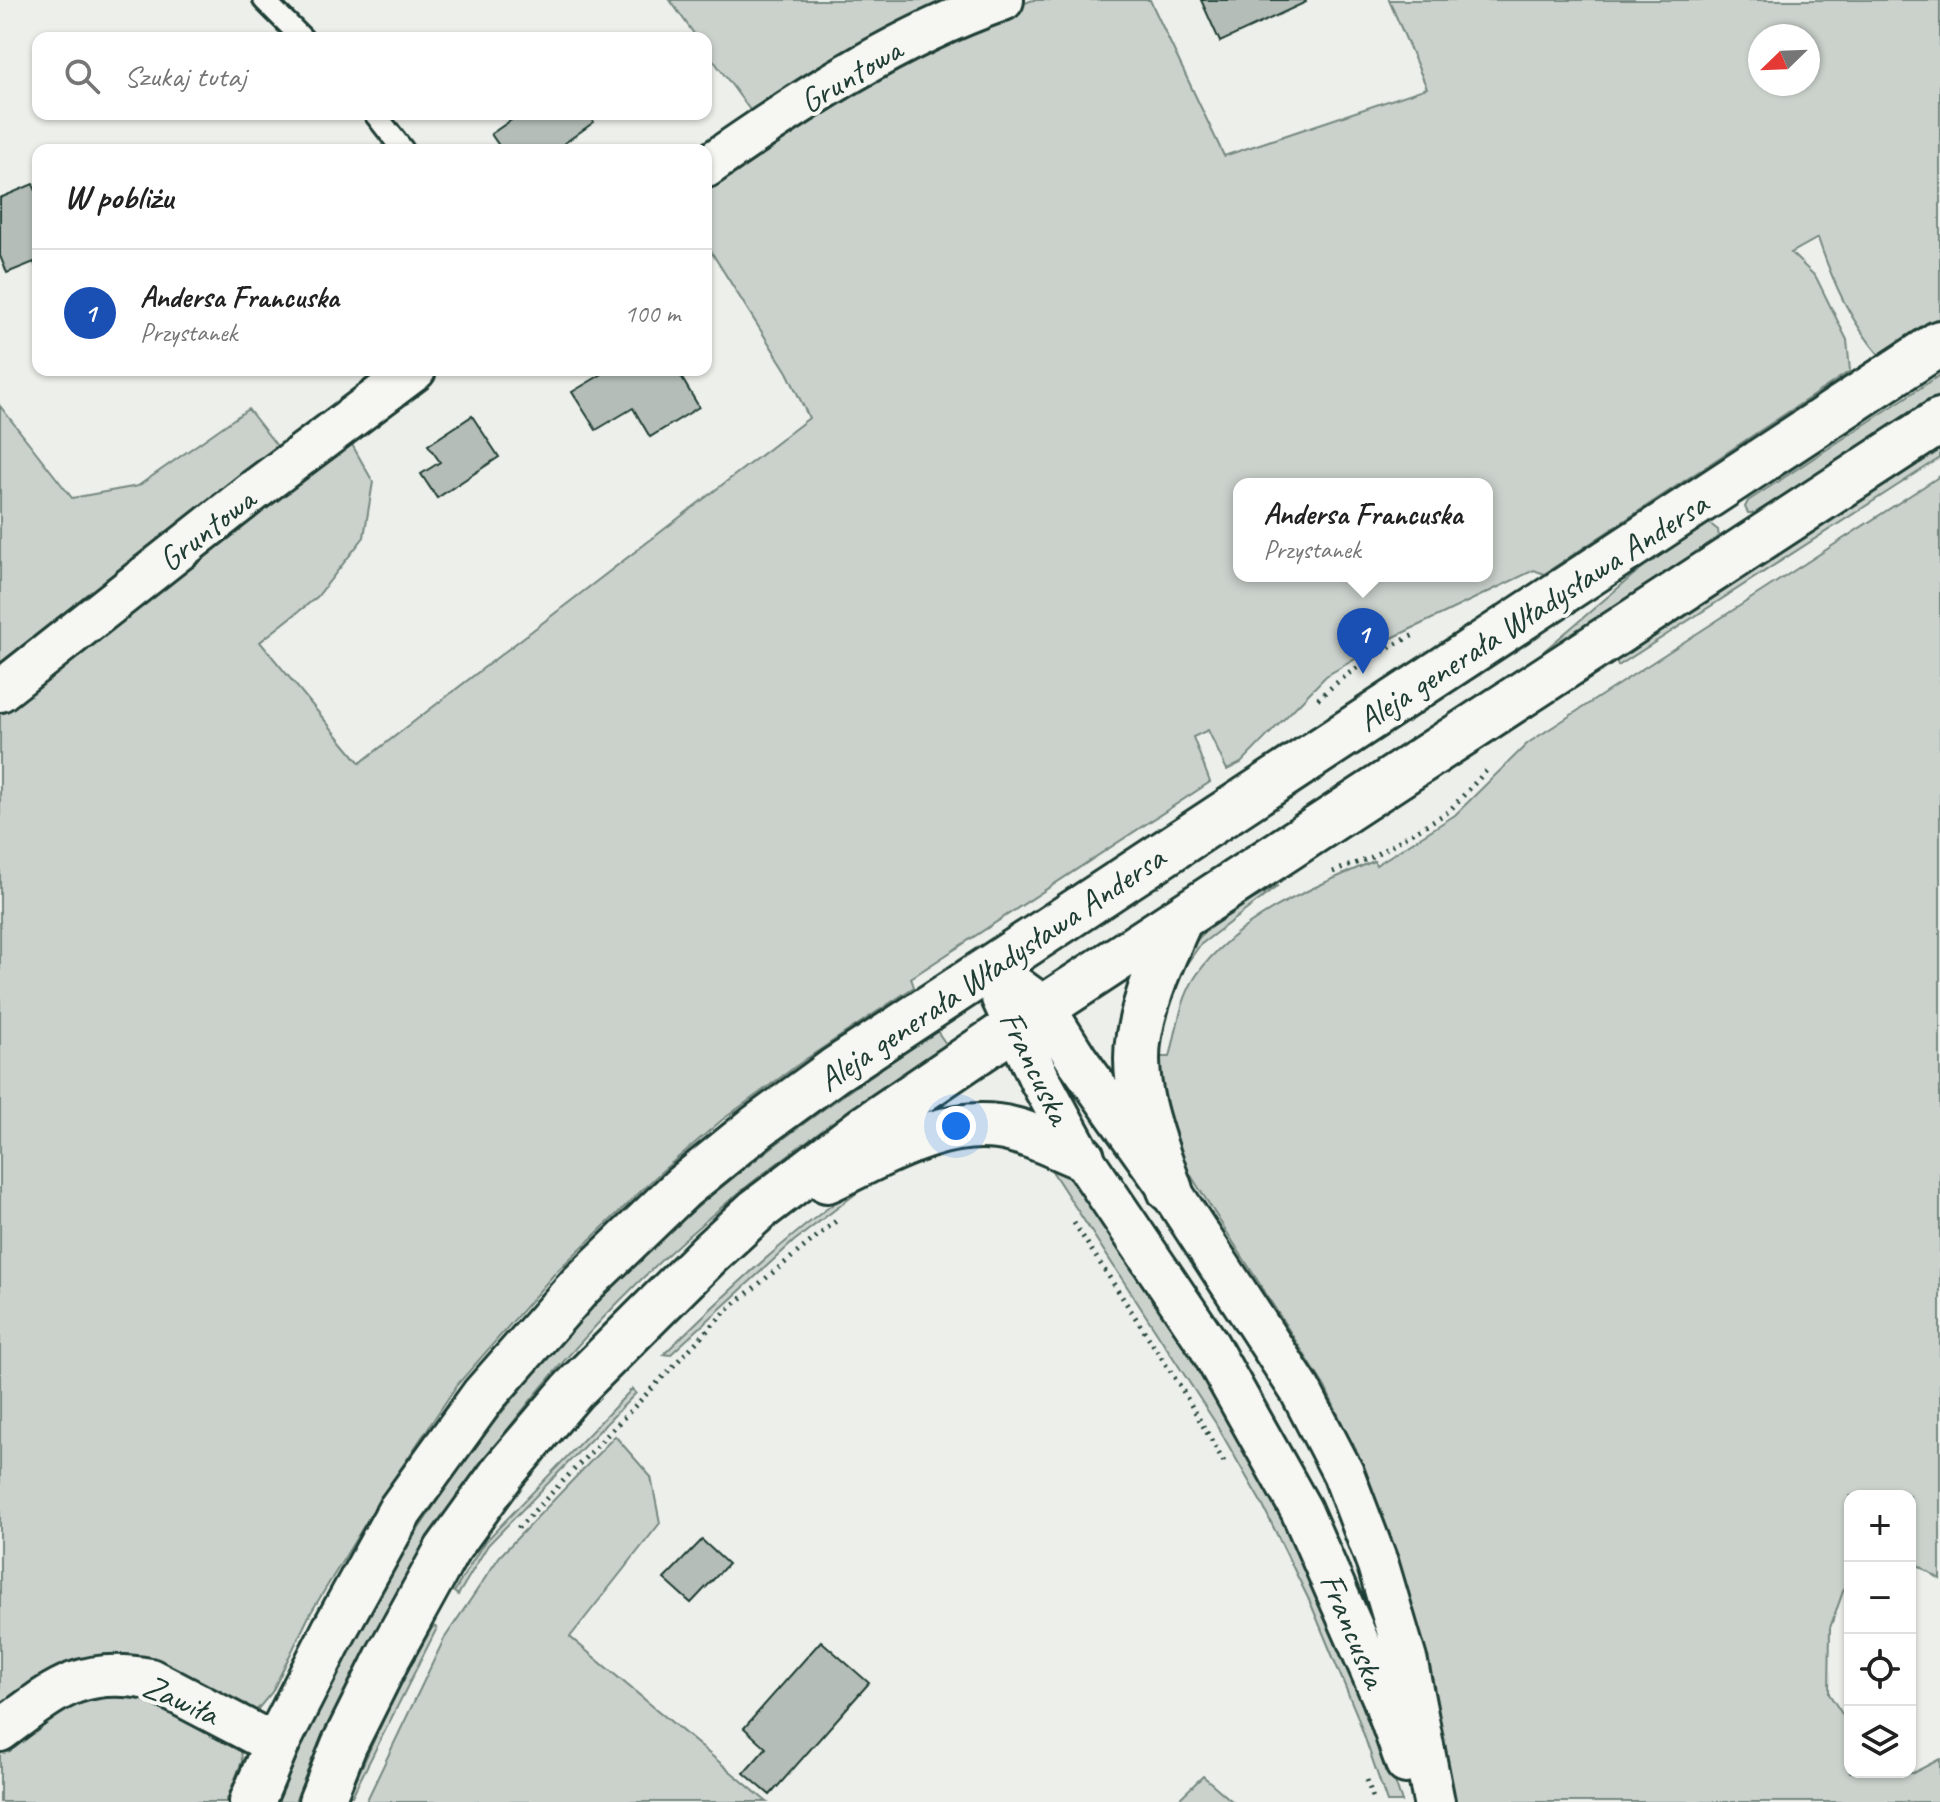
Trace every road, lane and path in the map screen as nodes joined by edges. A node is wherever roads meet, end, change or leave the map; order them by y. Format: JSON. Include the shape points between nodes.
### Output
{"nodes":[{"id":1,"x":264,"y":0,"type":"edge"},
{"id":2,"x":1003,"y":0,"type":"edge"},
{"id":3,"x":296,"y":32,"type":"edge"},
{"id":4,"x":380,"y":120,"type":"edge"},
{"id":5,"x":398,"y":144,"type":"edge"},
{"id":6,"x":712,"y":163,"type":"edge"},
{"id":7,"x":1940,"y":343,"type":"edge"},
{"id":8,"x":407,"y":376,"type":"edge"},
{"id":9,"x":1940,"y":421,"type":"edge"},
{"id":10,"x":1714,"y":492,"type":"junction"},
{"id":11,"x":1749,"y":547,"type":"junction"},
{"id":12,"x":0,"y":691,"type":"edge"},
{"id":13,"x":1487,"y":770,"type":"dead end"},
{"id":14,"x":1326,"y":875,"type":"dead end"},
{"id":15,"x":1180,"y":919,"type":"junction"},
{"id":16,"x":990,"y":968,"type":"junction"},
{"id":17,"x":1029,"y":1017,"type":"junction"},
{"id":18,"x":1082,"y":1157,"type":"junction"},
{"id":19,"x":1170,"y":1190,"type":"junction"},
{"id":20,"x":756,"y":1211,"type":"junction"},
{"id":21,"x":1070,"y":1217,"type":"dead end"},
{"id":22,"x":838,"y":1220,"type":"dead end"},
{"id":23,"x":1227,"y":1468,"type":"dead end"},
{"id":24,"x":516,"y":1530,"type":"dead end"},
{"id":25,"x":0,"y":1731,"type":"edge"},
{"id":26,"x":276,"y":1745,"type":"junction"},
{"id":27,"x":1367,"y":1777,"type":"dead end"},
{"id":28,"x":252,"y":1802,"type":"edge"},
{"id":29,"x":321,"y":1802,"type":"edge"},
{"id":30,"x":1374,"y":1802,"type":"edge"},
{"id":31,"x":1420,"y":1802,"type":"edge"},
{"id":32,"x":1434,"y":1802,"type":"edge"}],
"edges":[{"from":1,"to":3,"type":"lane"},
{"from":2,"to":6,"type":"street","name":"Gruntowa","via":[[897,45]]},
{"from":4,"to":5,"type":"lane"},
{"from":7,"to":10,"type":"main road","name":"Aleja generała Władysława Andersa"},
{"from":8,"to":12,"type":"street","name":"Gruntowa"},
{"from":9,"to":11,"type":"main road","name":"Aleja generała Władysława Andersa"},
{"from":10,"to":11,"type":"main road"},
{"from":10,"to":16,"type":"main road","name":"Aleja generała Władysława Andersa"},
{"from":11,"to":15,"type":"main road","name":"Aleja generała Władysława Andersa"},
{"from":13,"to":14,"type":"path","via":[[1448,812],[1370,858]]},
{"from":15,"to":17,"type":"main road","name":"Aleja generała Władysława Andersa"},
{"from":15,"to":19,"type":"main road","via":[[1155,975],[1139,1036],[1140,1088]]},
{"from":16,"to":17,"type":"street","name":"Francuska"},
{"from":16,"to":26,"type":"main road","name":"Aleja generała Władysława Andersa","via":[[757,1127],[683,1187],[580,1286],[484,1395],[400,1511]]},
{"from":17,"to":18,"type":"street","name":"Francuska"},
{"from":17,"to":19,"type":"street","name":"Francuska","via":[[1076,1058]]},
{"from":17,"to":20,"type":"main road","name":"Aleja generała Władysława Andersa","via":[[865,1128]]},
{"from":18,"to":20,"type":"main road","via":[[1011,1129],[947,1129]]},
{"from":18,"to":31,"type":"street","name":"Francuska","via":[[1208,1344],[1301,1510],[1383,1698]]},
{"from":19,"to":32,"type":"street","name":"Francuska","via":[[1300,1390],[1343,1473],[1407,1663]]},
{"from":20,"to":29,"type":"main road","name":"Aleja generała Władysława Andersa","via":[[614,1347],[504,1471],[447,1550],[396,1642]]},
{"from":21,"to":23,"type":"path"},
{"from":22,"to":24,"type":"path","via":[[727,1310]]},
{"from":25,"to":26,"type":"street","name":"Zawiła","via":[[55,1690],[83,1678],[131,1676],[150,1679]]},
{"from":26,"to":28,"type":"main road","name":"Aleja generała Władysława Andersa"},
{"from":27,"to":30,"type":"path"}]}
